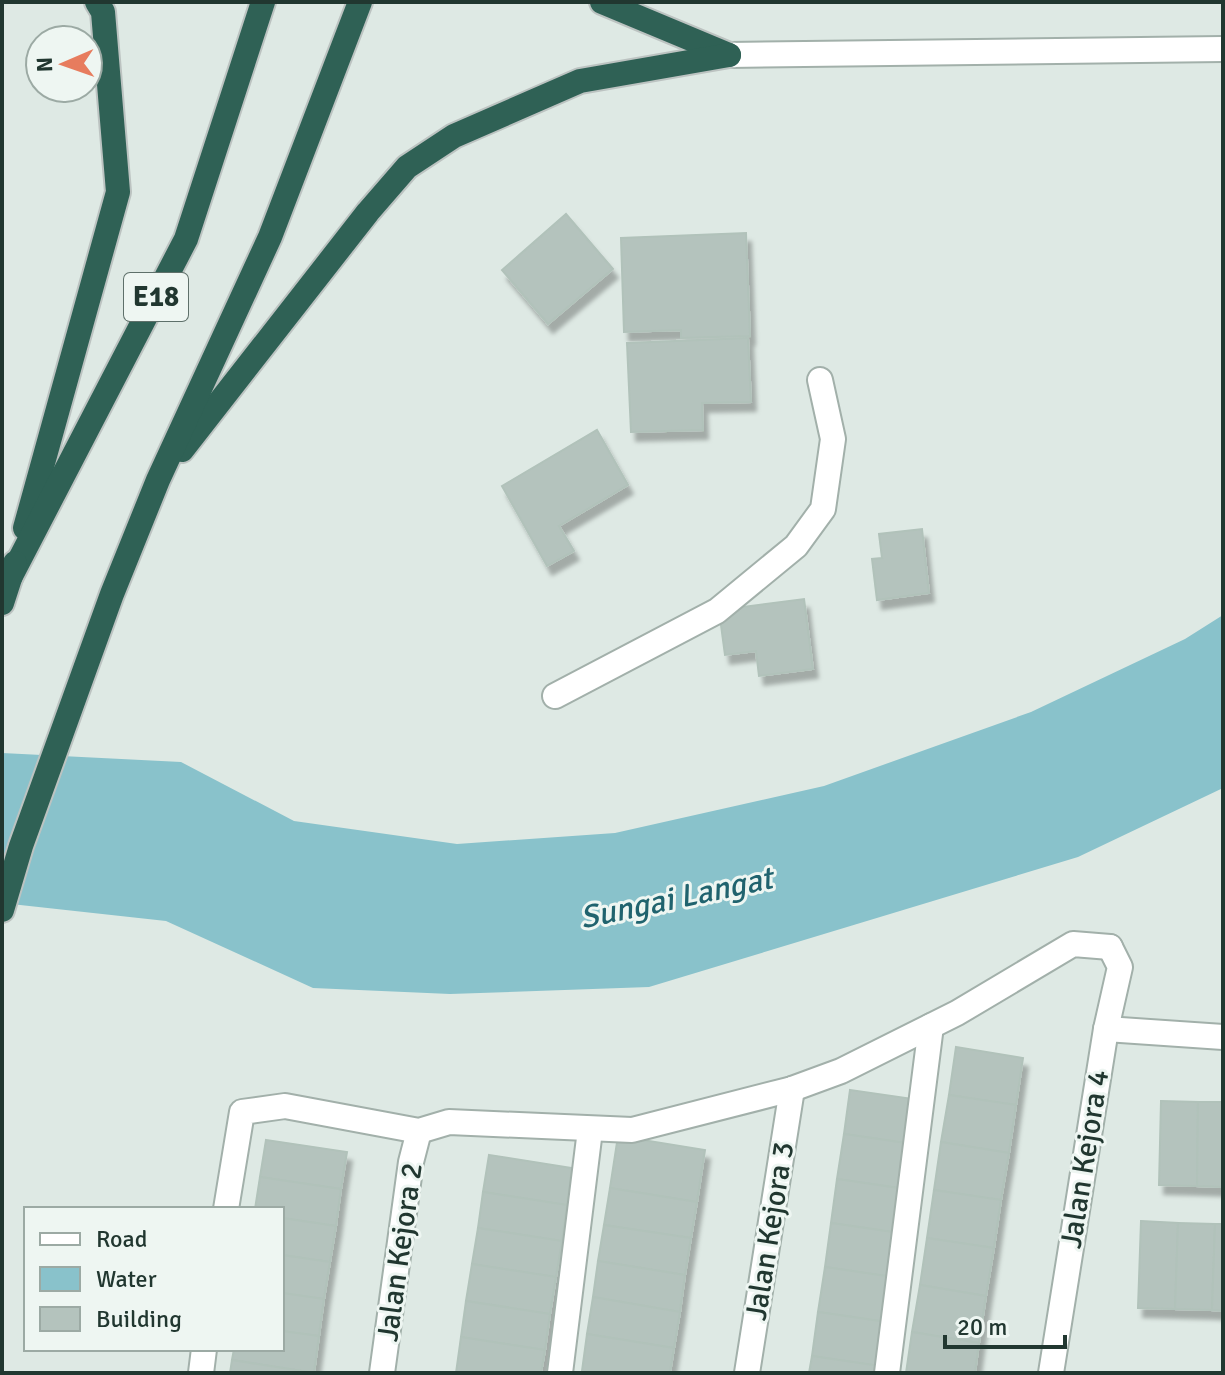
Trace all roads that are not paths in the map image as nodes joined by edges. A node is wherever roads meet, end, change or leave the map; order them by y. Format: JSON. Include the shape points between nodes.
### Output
{"nodes":[{"id":1,"x":97,"y":2,"type":"edge"},
{"id":2,"x":263,"y":2,"type":"edge"},
{"id":3,"x":360,"y":2,"type":"edge"},
{"id":4,"x":602,"y":2,"type":"edge"},
{"id":5,"x":1223,"y":49,"type":"edge"},
{"id":6,"x":729,"y":55,"type":"junction"},
{"id":7,"x":820,"y":380,"type":"dead end"},
{"id":8,"x":158,"y":480,"type":"junction"},
{"id":9,"x":11,"y":576,"type":"junction"},
{"id":10,"x":2,"y":603,"type":"edge"},
{"id":11,"x":555,"y":696,"type":"dead end"},
{"id":12,"x":2,"y":910,"type":"edge"},
{"id":13,"x":931,"y":1026,"type":"junction"},
{"id":14,"x":1106,"y":1029,"type":"junction"},
{"id":15,"x":1223,"y":1037,"type":"edge"},
{"id":16,"x":792,"y":1089,"type":"junction"},
{"id":17,"x":590,"y":1130,"type":"junction"},
{"id":18,"x":419,"y":1131,"type":"junction"},
{"id":19,"x":226,"y":1207,"type":"edge"},
{"id":20,"x":204,"y":1351,"type":"edge"},
{"id":21,"x":201,"y":1373,"type":"edge"},
{"id":22,"x":382,"y":1373,"type":"edge"},
{"id":23,"x":560,"y":1373,"type":"edge"},
{"id":24,"x":747,"y":1373,"type":"edge"},
{"id":25,"x":887,"y":1373,"type":"edge"},
{"id":26,"x":1051,"y":1373,"type":"edge"}],
"edges":[{"from":1,"to":9,"type":"highway","via":[[103,12],[118,192]]},
{"from":2,"to":9,"type":"highway","number":"E18","via":[[186,239]]},
{"from":3,"to":8,"type":"highway","number":"E18","via":[[270,237]]},
{"from":4,"to":6,"type":"highway"},
{"from":5,"to":6,"type":"street"},
{"from":6,"to":8,"type":"highway","via":[[580,81],[454,136],[407,167]]},
{"from":7,"to":11,"type":"street","via":[[833,439],[823,509],[796,546],[717,611]]},
{"from":8,"to":12,"type":"highway","number":"E18","via":[[112,594]]},
{"from":9,"to":10,"type":"highway","number":"E18"},
{"from":13,"to":14,"type":"street","name":"Jalan Kejora 4","via":[[1073,944],[1110,947],[1120,967]]},
{"from":13,"to":16,"type":"street"},
{"from":13,"to":25,"type":"street"},
{"from":14,"to":15,"type":"street"},
{"from":14,"to":26,"type":"street","name":"Jalan Kejora 4"},
{"from":16,"to":17,"type":"street","via":[[632,1130]]},
{"from":16,"to":24,"type":"street","name":"Jalan Kejora 3"},
{"from":17,"to":18,"type":"street","via":[[449,1122]]},
{"from":17,"to":23,"type":"street"},
{"from":18,"to":19,"type":"street","via":[[285,1106],[242,1112]]},
{"from":18,"to":22,"type":"street","name":"Jalan Kejora 2"},
{"from":20,"to":21,"type":"street"}]}
